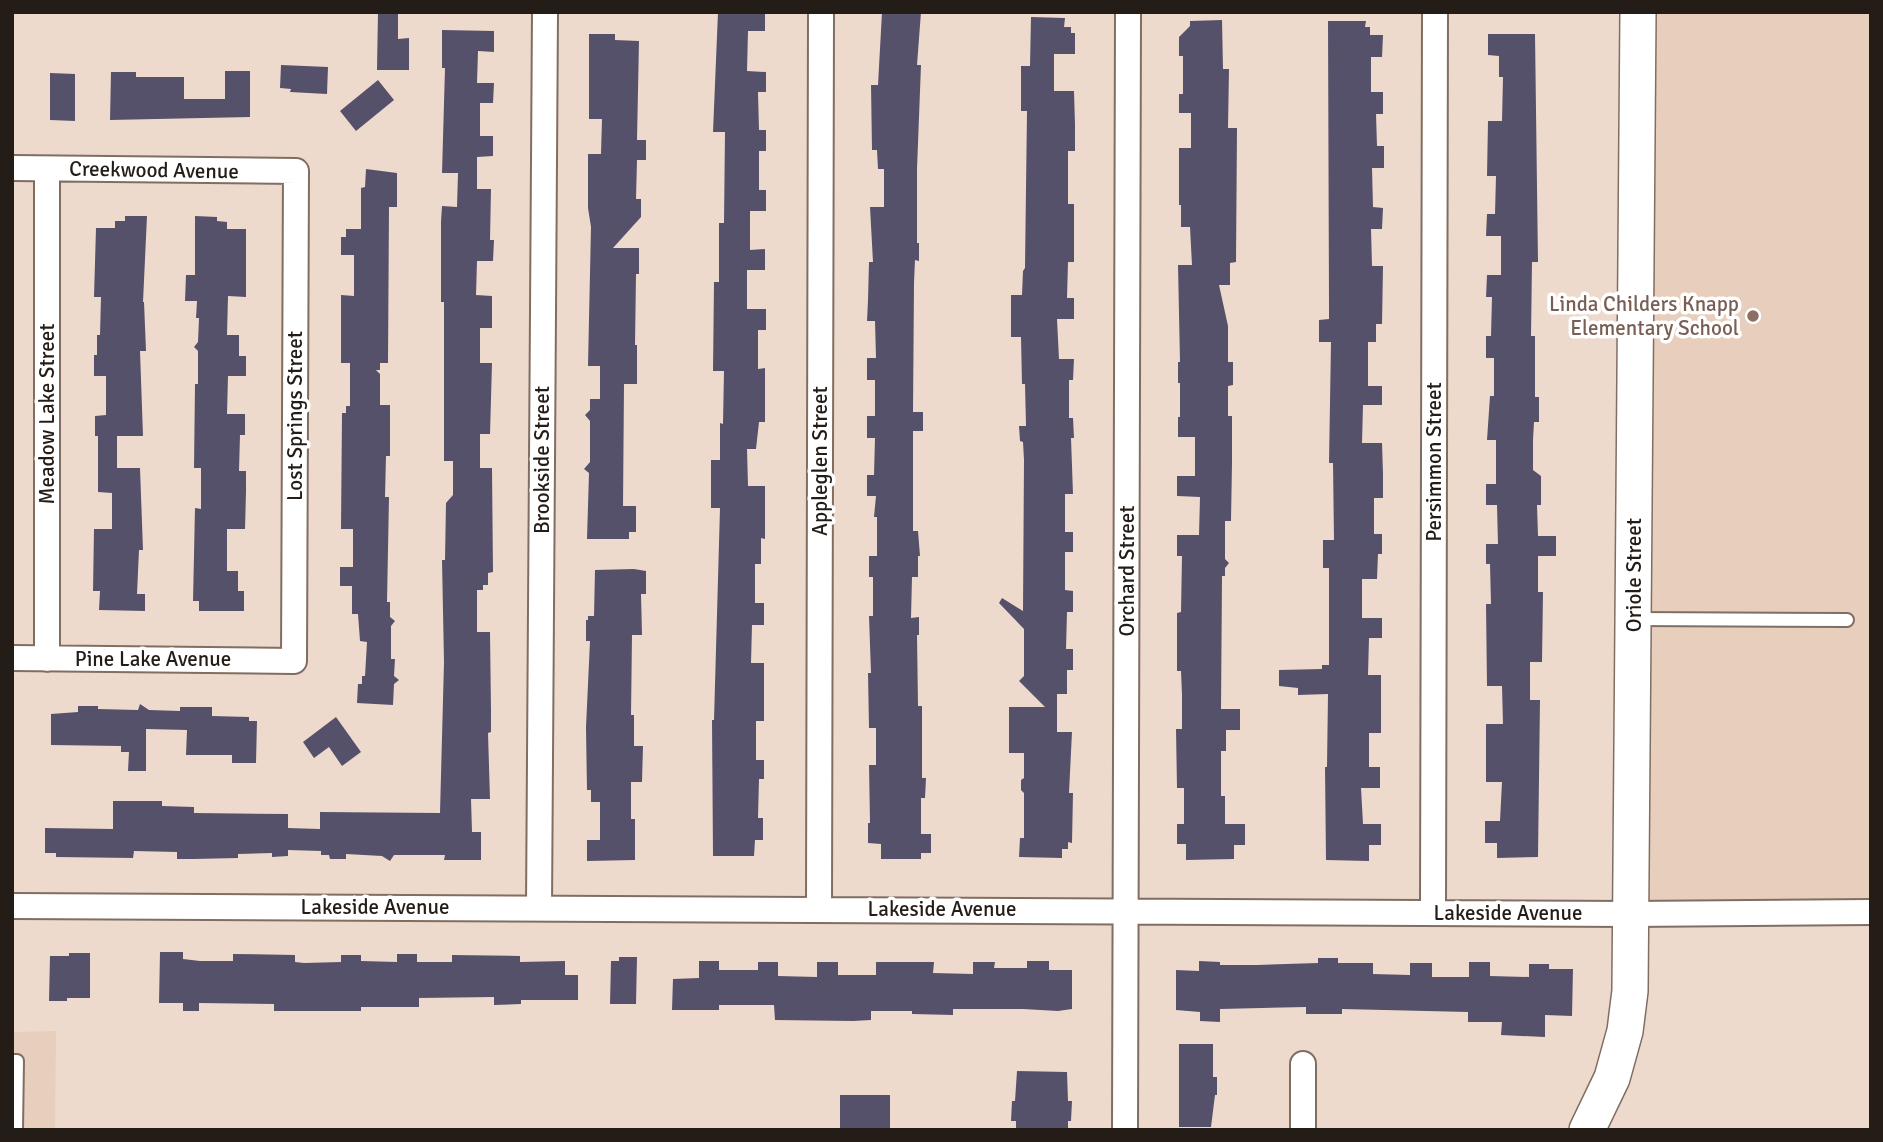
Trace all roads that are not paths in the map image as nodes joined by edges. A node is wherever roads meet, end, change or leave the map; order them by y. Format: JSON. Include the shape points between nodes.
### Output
{"nodes":[{"id":1,"x":545,"y":12,"type":"edge"},
{"id":2,"x":821,"y":12,"type":"edge"},
{"id":3,"x":1128,"y":12,"type":"edge"},
{"id":4,"x":1435,"y":12,"type":"edge"},
{"id":5,"x":1639,"y":12,"type":"edge"},
{"id":6,"x":12,"y":168,"type":"edge"},
{"id":7,"x":47,"y":169,"type":"junction"},
{"id":8,"x":296,"y":171,"type":"joint"},
{"id":9,"x":1633,"y":619,"type":"junction"},
{"id":10,"x":1847,"y":620,"type":"dead end"},
{"id":11,"x":12,"y":658,"type":"edge"},
{"id":12,"x":47,"y":659,"type":"junction"},
{"id":13,"x":294,"y":661,"type":"joint"},
{"id":14,"x":12,"y":906,"type":"edge"},
{"id":15,"x":539,"y":908,"type":"junction"},
{"id":16,"x":819,"y":909,"type":"junction"},
{"id":17,"x":1126,"y":910,"type":"junction"},
{"id":18,"x":1433,"y":912,"type":"junction"},
{"id":19,"x":1871,"y":912,"type":"edge"},
{"id":20,"x":1631,"y":914,"type":"junction"},
{"id":21,"x":12,"y":1061,"type":"edge"},
{"id":22,"x":1303,"y":1064,"type":"dead end"},
{"id":23,"x":16,"y":1130,"type":"edge"},
{"id":24,"x":1125,"y":1130,"type":"edge"},
{"id":25,"x":1303,"y":1130,"type":"edge"},
{"id":26,"x":1587,"y":1130,"type":"edge"}],
"edges":[{"from":1,"to":15,"type":"street","name":"Brookside Street"},
{"from":2,"to":16,"type":"street","name":"Appleglen Street"},
{"from":3,"to":17,"type":"street","name":"Orchard Street"},
{"from":4,"to":18,"type":"street","name":"Persimmon Street"},
{"from":5,"to":9,"type":"street","name":"Oriole Street"},
{"from":6,"to":7,"type":"street","name":"Creekwood Avenue"},
{"from":7,"to":8,"type":"street","name":"Creekwood Avenue"},
{"from":7,"to":12,"type":"street","name":"Meadow Lake Street"},
{"from":8,"to":13,"type":"street","name":"Lost Springs Street"},
{"from":9,"to":10,"type":"lane"},
{"from":9,"to":20,"type":"street","name":"Oriole Street"},
{"from":11,"to":12,"type":"street","name":"Pine Lake Avenue"},
{"from":12,"to":13,"type":"street","name":"Pine Lake Avenue"},
{"from":14,"to":15,"type":"street","name":"Lakeside Avenue"},
{"from":15,"to":16,"type":"street","name":"Lakeside Avenue"},
{"from":16,"to":17,"type":"street","name":"Lakeside Avenue"},
{"from":17,"to":18,"type":"street","name":"Lakeside Avenue"},
{"from":17,"to":24,"type":"street","name":"Orchard Street"},
{"from":18,"to":20,"type":"street","name":"Lakeside Avenue"},
{"from":19,"to":20,"type":"street","name":"Lakeside Avenue"},
{"from":20,"to":26,"type":"street","name":"Oriole Street","via":[[1625,1031],[1612,1078]]},
{"from":21,"to":23,"type":"lane","via":[[17,1061]]},
{"from":22,"to":25,"type":"street"}]}
